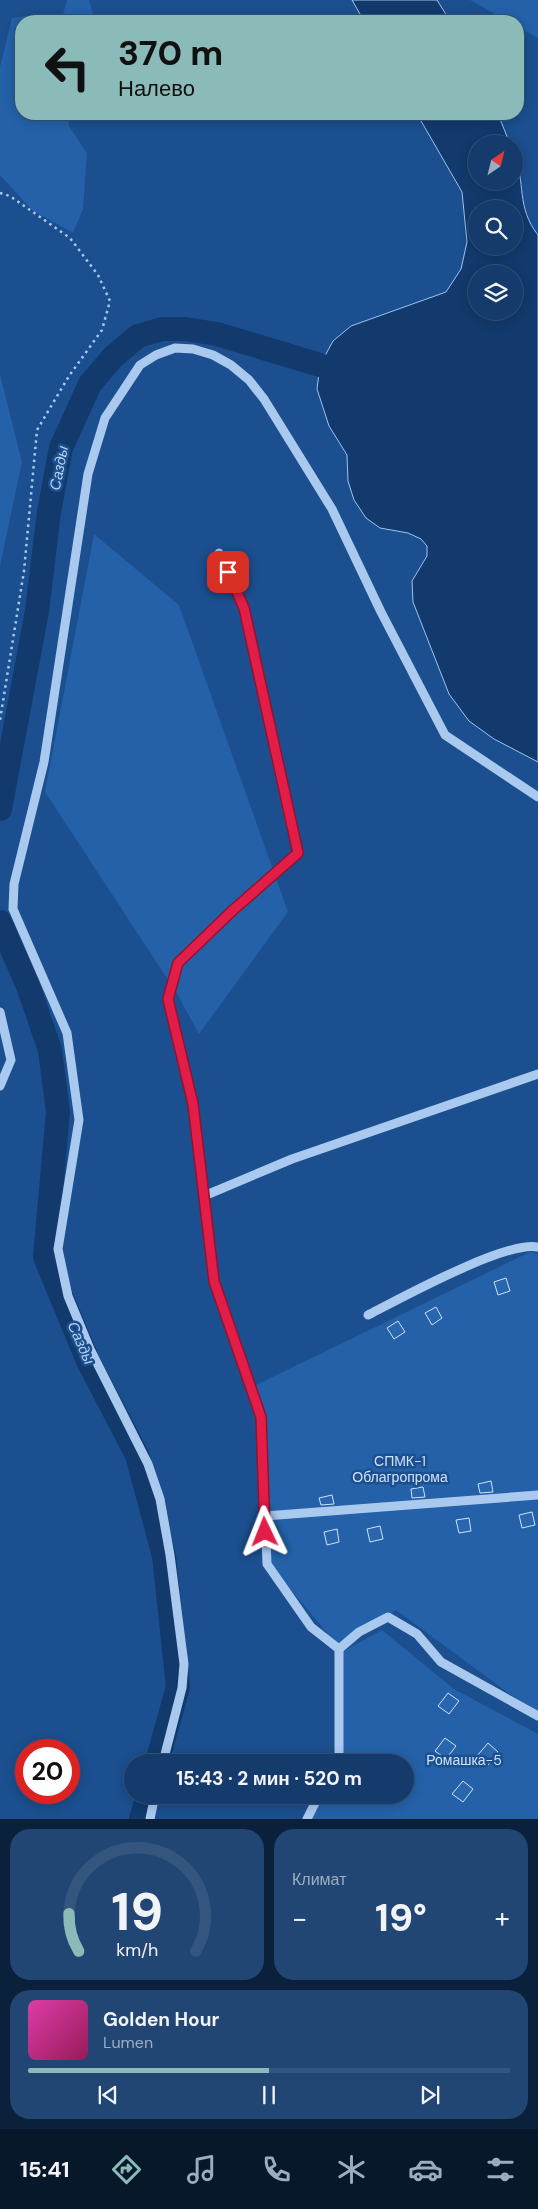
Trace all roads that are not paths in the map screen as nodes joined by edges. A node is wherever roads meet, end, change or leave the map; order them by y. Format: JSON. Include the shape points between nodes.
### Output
{"nodes":[{"id":1,"x":219,"y":554,"type":"dead end"},
{"id":2,"x":538,"y":797,"type":"edge"},
{"id":3,"x":0,"y":1012,"type":"edge"},
{"id":4,"x":538,"y":1074,"type":"edge"},
{"id":5,"x":0,"y":1086,"type":"edge"},
{"id":6,"x":204,"y":1196,"type":"junction"},
{"id":7,"x":538,"y":1247,"type":"edge"},
{"id":8,"x":368,"y":1316,"type":"dead end"},
{"id":9,"x":538,"y":1495,"type":"edge"},
{"id":10,"x":265,"y":1516,"type":"junction"},
{"id":11,"x":339,"y":1649,"type":"junction"},
{"id":12,"x":538,"y":1716,"type":"edge"},
{"id":13,"x":165,"y":1754,"type":"edge"},
{"id":14,"x":339,"y":1754,"type":"edge"},
{"id":15,"x":153,"y":1804,"type":"edge"},
{"id":16,"x":314,"y":1804,"type":"edge"},
{"id":17,"x":150,"y":1819,"type":"edge"},
{"id":18,"x":307,"y":1819,"type":"edge"}],
"edges":[{"from":1,"to":6,"type":"street","via":[[244,608],[298,853],[178,963],[168,999],[193,1104]]},
{"from":2,"to":13,"type":"street","via":[[445,735],[332,509],[249,380],[213,355],[193,349],[175,348],[140,365],[105,418],[88,474],[44,762],[14,884],[13,909],[67,1033],[70,1052],[79,1120],[58,1249],[68,1296],[90,1349],[148,1464],[160,1499],[184,1664],[182,1688]]},
{"from":3,"to":5,"type":"street","via":[[10,1060]]},
{"from":4,"to":6,"type":"street","via":[[292,1159]]},
{"from":6,"to":10,"type":"street","via":[[214,1281],[261,1417]]},
{"from":7,"to":8,"type":"street","via":[[504,1252],[426,1284]]},
{"from":9,"to":10,"type":"street"},
{"from":10,"to":11,"type":"street","via":[[266,1564],[311,1627]]},
{"from":11,"to":12,"type":"street","via":[[359,1632],[388,1617],[417,1634],[441,1662]]},
{"from":11,"to":14,"type":"street"},
{"from":15,"to":17,"type":"street"},
{"from":16,"to":18,"type":"street"}]}
